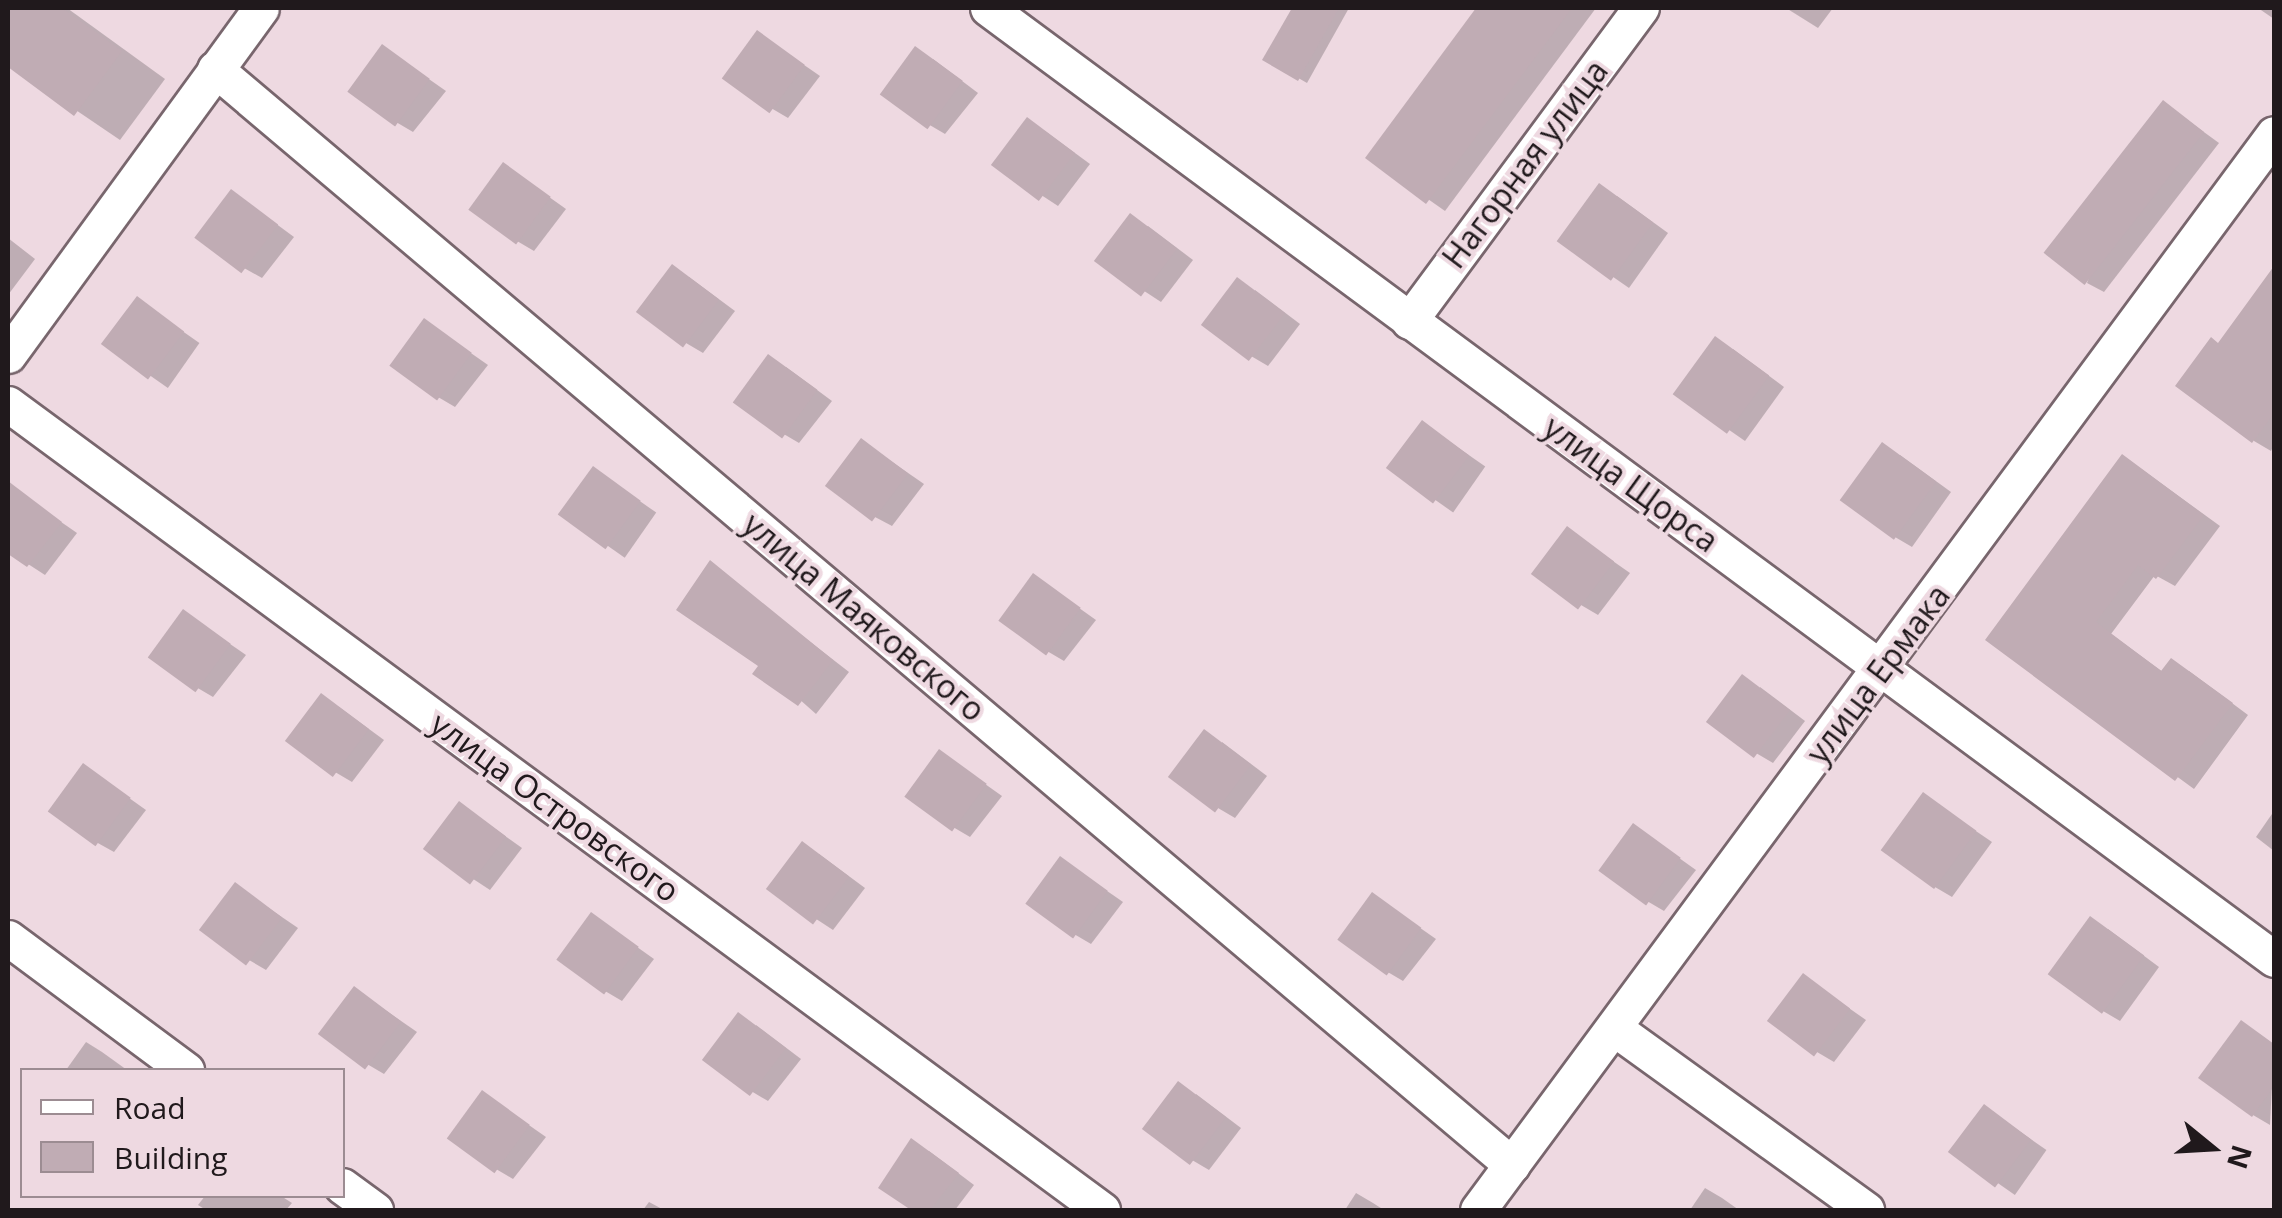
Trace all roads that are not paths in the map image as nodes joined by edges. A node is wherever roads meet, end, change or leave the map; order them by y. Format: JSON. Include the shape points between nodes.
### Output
{"nodes":[{"id":1,"x":261,"y":8,"type":"edge"},
{"id":2,"x":988,"y":8,"type":"edge"},
{"id":3,"x":1642,"y":8,"type":"edge"},
{"id":4,"x":215,"y":69,"type":"junction"},
{"id":5,"x":2274,"y":134,"type":"edge"},
{"id":6,"x":1409,"y":320,"type":"junction"},
{"id":7,"x":8,"y":355,"type":"edge"},
{"id":8,"x":8,"y":404,"type":"edge"},
{"id":9,"x":1882,"y":669,"type":"junction"},
{"id":10,"x":8,"y":938,"type":"edge"},
{"id":11,"x":2274,"y":958,"type":"edge"},
{"id":12,"x":1614,"y":1028,"type":"junction"},
{"id":13,"x":183,"y":1068,"type":"edge"},
{"id":14,"x":1512,"y":1164,"type":"junction"},
{"id":15,"x":345,"y":1188,"type":"edge"},
{"id":16,"x":375,"y":1210,"type":"edge"},
{"id":17,"x":1102,"y":1210,"type":"edge"},
{"id":18,"x":1478,"y":1210,"type":"edge"},
{"id":19,"x":1866,"y":1210,"type":"edge"}],
"edges":[{"from":1,"to":4,"type":"street"},
{"from":2,"to":6,"type":"street","name":"улица Щорса"},
{"from":3,"to":6,"type":"street","name":"Нагорная улица"},
{"from":4,"to":7,"type":"street"},
{"from":4,"to":14,"type":"street","name":"улица Маяковского"},
{"from":5,"to":9,"type":"street","name":"улица Ермака"},
{"from":6,"to":9,"type":"street","name":"улица Щорса"},
{"from":8,"to":17,"type":"street","name":"улица Островского"},
{"from":9,"to":11,"type":"street","name":"улица Щорса"},
{"from":9,"to":12,"type":"street","name":"улица Ермака"},
{"from":10,"to":13,"type":"street"},
{"from":12,"to":14,"type":"street","name":"улица Ермака"},
{"from":12,"to":19,"type":"street"},
{"from":14,"to":18,"type":"street","name":"улица Ермака"},
{"from":15,"to":16,"type":"street"}]}
